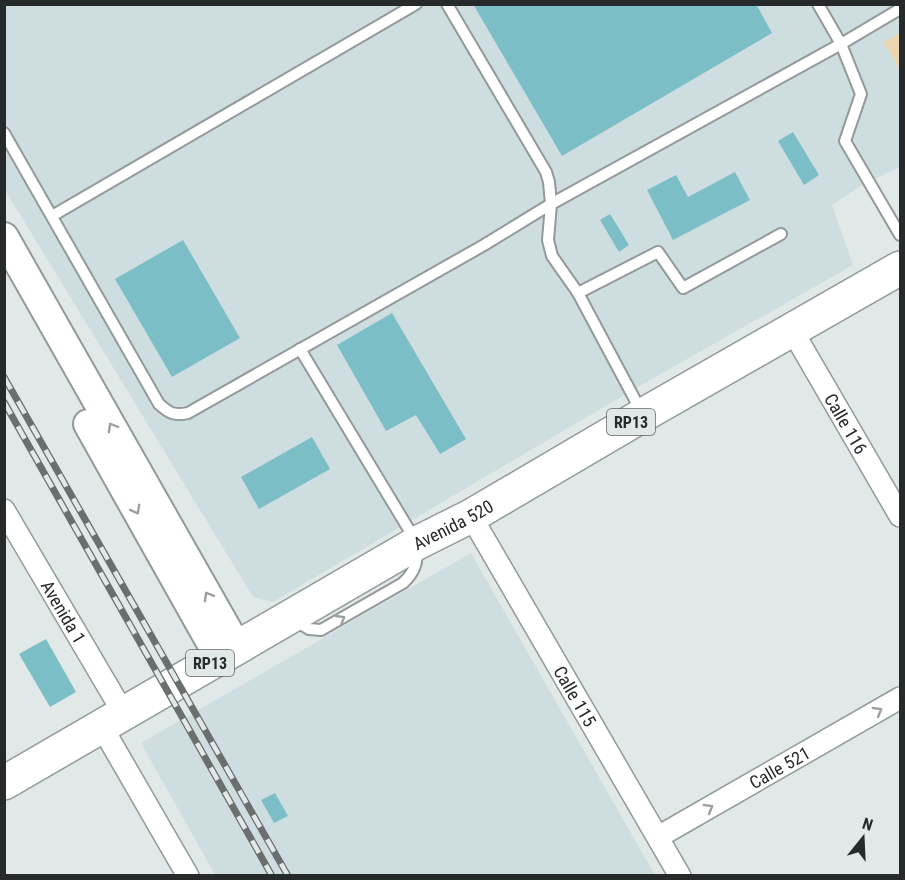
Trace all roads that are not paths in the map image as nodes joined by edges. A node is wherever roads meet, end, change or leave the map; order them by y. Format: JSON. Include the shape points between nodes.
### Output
{"nodes":[{"id":1,"x":417,"y":4,"type":"edge"},
{"id":2,"x":447,"y":4,"type":"edge"},
{"id":3,"x":818,"y":4,"type":"edge"},
{"id":4,"x":900,"y":9,"type":"edge"},
{"id":5,"x":841,"y":44,"type":"junction"},
{"id":6,"x":4,"y":133,"type":"edge"},
{"id":7,"x":551,"y":204,"type":"junction"},
{"id":8,"x":52,"y":216,"type":"junction"},
{"id":9,"x":781,"y":234,"type":"dead end"},
{"id":10,"x":900,"y":235,"type":"edge"},
{"id":11,"x":4,"y":237,"type":"edge"},
{"id":12,"x":900,"y":268,"type":"edge"},
{"id":13,"x":4,"y":276,"type":"edge"},
{"id":14,"x":578,"y":293,"type":"junction"},
{"id":15,"x":792,"y":330,"type":"junction"},
{"id":16,"x":300,"y":349,"type":"junction"},
{"id":17,"x":643,"y":415,"type":"junction"},
{"id":18,"x":4,"y":510,"type":"edge"},
{"id":19,"x":471,"y":516,"type":"junction"},
{"id":20,"x":900,"y":516,"type":"edge"},
{"id":21,"x":417,"y":543,"type":"junction"},
{"id":22,"x":228,"y":652,"type":"junction"},
{"id":23,"x":900,"y":698,"type":"edge"},
{"id":24,"x":113,"y":720,"type":"junction"},
{"id":25,"x":4,"y":783,"type":"edge"},
{"id":26,"x":658,"y":837,"type":"junction"},
{"id":27,"x":188,"y":876,"type":"edge"},
{"id":28,"x":680,"y":876,"type":"edge"}],
"edges":[{"from":1,"to":8,"type":"lane"},
{"from":2,"to":7,"type":"lane","via":[[546,172]]},
{"from":3,"to":5,"type":"lane"},
{"from":4,"to":5,"type":"lane"},
{"from":5,"to":7,"type":"lane"},
{"from":5,"to":10,"type":"lane","via":[[861,94],[845,141]]},
{"from":6,"to":8,"type":"lane"},
{"from":7,"to":14,"type":"lane","via":[[548,240],[552,256]]},
{"from":7,"to":16,"type":"lane"},
{"from":8,"to":16,"type":"lane","via":[[159,404],[168,413],[188,413]]},
{"from":9,"to":14,"type":"lane","via":[[683,288],[658,252]]},
{"from":22,"to":11,"type":"street","one_way":true},
{"from":12,"to":15,"type":"main road","name":"Avenida 520","number":"RP13"},
{"from":13,"to":22,"type":"street","one_way":true},
{"from":14,"to":17,"type":"lane"},
{"from":15,"to":17,"type":"main road","name":"Avenida 520","number":"RP13"},
{"from":15,"to":20,"type":"street","name":"Calle 116"},
{"from":16,"to":21,"type":"lane"},
{"from":17,"to":19,"type":"main road","name":"Avenida 520","number":"RP13"},
{"from":18,"to":24,"type":"street","name":"Avenida 1"},
{"from":19,"to":21,"type":"main road","name":"Avenida 520","number":"RP13"},
{"from":19,"to":26,"type":"street","name":"Calle 115"},
{"from":21,"to":22,"type":"main road","name":"Avenida 520","number":"RP13"},
{"from":22,"to":24,"type":"main road","name":"Avenida 520","number":"RP13"},
{"from":26,"to":23,"type":"street","name":"Calle 521","one_way":true},
{"from":24,"to":25,"type":"main road","name":"Avenida 520","number":"RP13"},
{"from":24,"to":27,"type":"street","name":"Avenida 1"},
{"from":26,"to":28,"type":"street","name":"Calle 115"}]}
